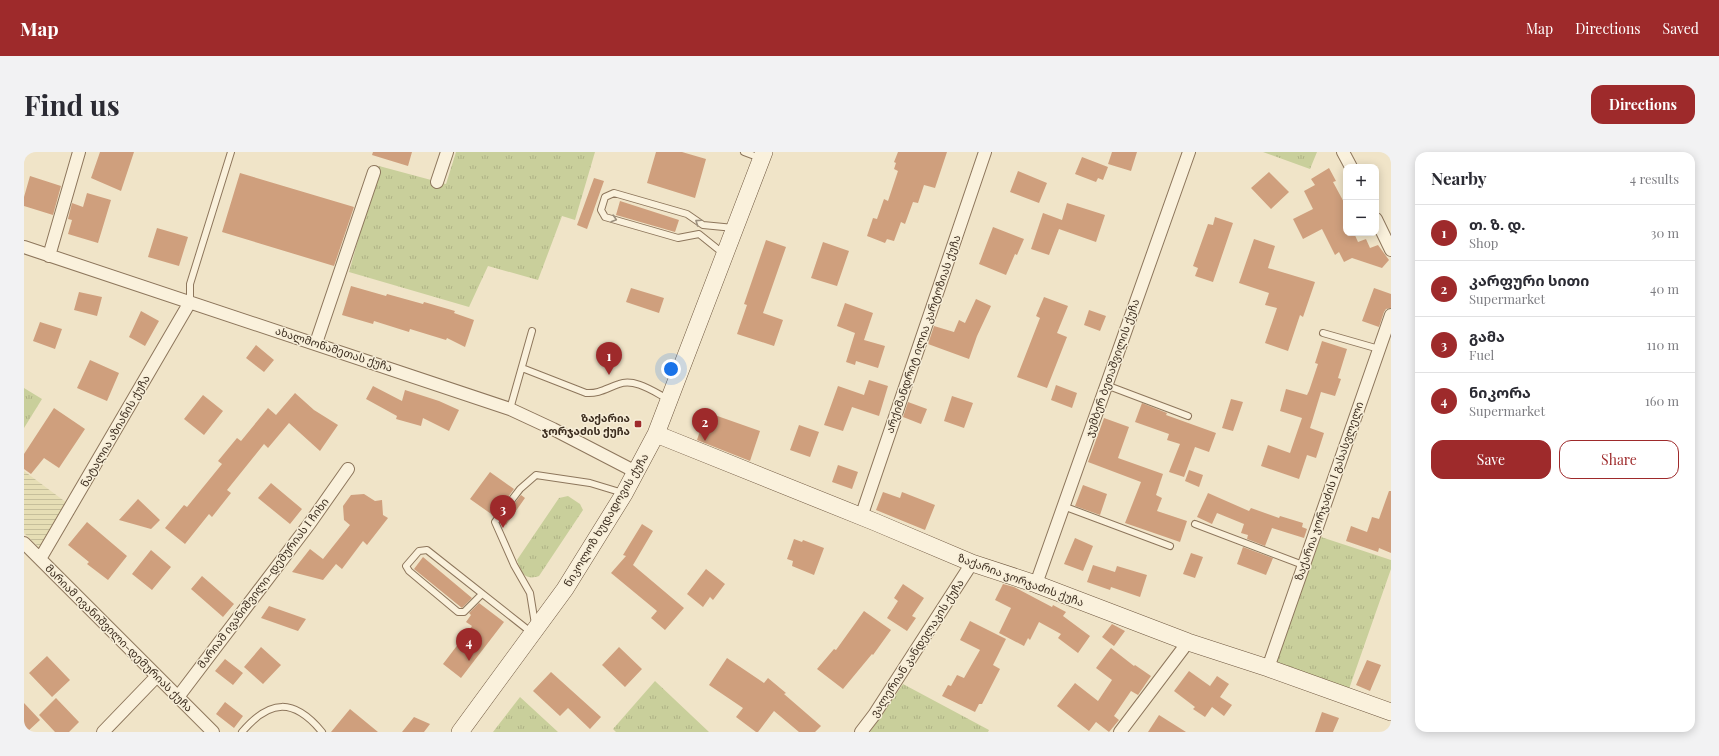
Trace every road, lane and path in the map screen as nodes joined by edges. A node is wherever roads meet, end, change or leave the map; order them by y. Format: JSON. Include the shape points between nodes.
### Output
{"nodes":[{"id":1,"x":79,"y":152,"type":"edge"},
{"id":2,"x":231,"y":152,"type":"edge"},
{"id":3,"x":447,"y":152,"type":"edge"},
{"id":4,"x":744,"y":152,"type":"edge"},
{"id":5,"x":985,"y":152,"type":"edge"},
{"id":6,"x":1189,"y":152,"type":"edge"},
{"id":7,"x":1343,"y":152,"type":"edge"},
{"id":8,"x":763,"y":155,"type":"edge"},
{"id":9,"x":1349,"y":164,"type":"edge"},
{"id":10,"x":374,"y":172,"type":"dead end"},
{"id":11,"x":437,"y":182,"type":"dead end"},
{"id":12,"x":1379,"y":225,"type":"edge"},
{"id":13,"x":735,"y":228,"type":"junction"},
{"id":14,"x":24,"y":247,"type":"edge"},
{"id":15,"x":1391,"y":250,"type":"edge"},
{"id":16,"x":725,"y":255,"type":"junction"},
{"id":17,"x":49,"y":256,"type":"junction"},
{"id":18,"x":190,"y":302,"type":"junction"},
{"id":19,"x":1391,"y":315,"type":"edge"},
{"id":20,"x":532,"y":331,"type":"dead end"},
{"id":21,"x":1323,"y":333,"type":"dead end"},
{"id":22,"x":316,"y":343,"type":"junction"},
{"id":23,"x":1379,"y":349,"type":"junction"},
{"id":24,"x":522,"y":368,"type":"junction"},
{"id":25,"x":1106,"y":385,"type":"junction"},
{"id":26,"x":669,"y":400,"type":"junction"},
{"id":27,"x":510,"y":409,"type":"junction"},
{"id":28,"x":1188,"y":416,"type":"dead end"},
{"id":29,"x":656,"y":434,"type":"junction"},
{"id":30,"x":348,"y":469,"type":"dead end"},
{"id":31,"x":636,"y":472,"type":"junction"},
{"id":32,"x":624,"y":494,"type":"junction"},
{"id":33,"x":1063,"y":506,"type":"junction"},
{"id":34,"x":861,"y":516,"type":"junction"},
{"id":35,"x":1195,"y":524,"type":"dead end"},
{"id":36,"x":24,"y":543,"type":"edge"},
{"id":37,"x":1170,"y":546,"type":"dead end"},
{"id":38,"x":40,"y":559,"type":"junction"},
{"id":39,"x":972,"y":563,"type":"junction"},
{"id":40,"x":1304,"y":565,"type":"junction"},
{"id":41,"x":1036,"y":584,"type":"junction"},
{"id":42,"x":482,"y":594,"type":"junction"},
{"id":43,"x":535,"y":632,"type":"junction"},
{"id":44,"x":1188,"y":642,"type":"junction"},
{"id":45,"x":1268,"y":668,"type":"junction"},
{"id":46,"x":157,"y":676,"type":"junction"},
{"id":47,"x":178,"y":697,"type":"junction"},
{"id":48,"x":1391,"y":712,"type":"edge"},
{"id":49,"x":103,"y":732,"type":"edge"},
{"id":50,"x":213,"y":732,"type":"edge"},
{"id":51,"x":242,"y":732,"type":"edge"},
{"id":52,"x":322,"y":732,"type":"edge"},
{"id":53,"x":460,"y":732,"type":"edge"},
{"id":54,"x":861,"y":732,"type":"edge"},
{"id":55,"x":1120,"y":732,"type":"edge"}],
"edges":[{"from":1,"to":17,"type":"street"},
{"from":2,"to":18,"type":"lane","via":[[190,284]]},
{"from":3,"to":11,"type":"street"},
{"from":4,"to":8,"type":"lane"},
{"from":5,"to":34,"type":"street","name":"არქიმანდრიტ ილია კარტოზიას ქუჩა"},
{"from":6,"to":25,"type":"street","name":"ჯუმბერ ბეთაშვილის ქუჩა"},
{"from":7,"to":9,"type":"street"},
{"from":8,"to":13,"type":"street","name":"ნიკოლოზ ხუდადოვის ქუჩა"},
{"from":10,"to":22,"type":"street"},
{"from":12,"to":15,"type":"street"},
{"from":13,"to":16,"type":"street","name":"ნიკოლოზ ხუდადოვის ქუჩა"},
{"from":13,"to":16,"type":"lane","one_way":true,"via":[[703,226],[687,214],[614,193],[606,197],[601,210],[606,217],[678,238],[699,234]]},
{"from":14,"to":17,"type":"street","name":"ახალმოწამეთას ქუჩა"},
{"from":16,"to":26,"type":"street","name":"ნიკოლოზ ხუდადოვის ქუჩა"},
{"from":17,"to":18,"type":"street","name":"ახალმოწამეთას ქუჩა"},
{"from":18,"to":22,"type":"street","name":"ახალმოწამეთას ქუჩა"},
{"from":18,"to":38,"type":"street","name":"ნატალია აზიანის ქუჩა"},
{"from":19,"to":23,"type":"street","name":"ზაქარია ჯორჯაძის I გასასვლელი"},
{"from":20,"to":24,"type":"lane"},
{"from":21,"to":23,"type":"lane"},
{"from":22,"to":27,"type":"street","name":"ახალმოწამეთას ქუჩა"},
{"from":23,"to":40,"type":"street","name":"ზაქარია ჯორჯაძის I გასასვლელი"},
{"from":24,"to":26,"type":"lane","via":[[586,393],[596,394],[620,383],[634,382]]},
{"from":24,"to":27,"type":"lane"},
{"from":25,"to":28,"type":"lane"},
{"from":25,"to":33,"type":"street","name":"ჯუმბერ ბეთაშვილის ქუჩა"},
{"from":26,"to":29,"type":"street","name":"ნიკოლოზ ხუდადოვის ქუჩა"},
{"from":27,"to":31,"type":"street","name":"ახალმოწამეთას ქუჩა"},
{"from":29,"to":31,"type":"street","name":"ნიკოლოზ ხუდადოვის ქუჩა"},
{"from":29,"to":34,"type":"street","name":"ზაქარია ჯორჯაძის ქუჩა"},
{"from":30,"to":47,"type":"street","name":"მარიამ ივანიშვილი-დემურიას I ჩიხი"},
{"from":31,"to":32,"type":"street","name":"ნიკოლოზ ხუდადოვის ქუჩა"},
{"from":32,"to":43,"type":"street","name":"ნიკოლოზ ხუდადოვის ქუჩა"},
{"from":32,"to":43,"type":"lane","via":[[590,483],[536,475],[520,489],[495,522],[530,593]]},
{"from":33,"to":37,"type":"lane"},
{"from":33,"to":41,"type":"street","name":"ჯუმბერ ბეთაშვილის ქუჩა"},
{"from":34,"to":39,"type":"street","name":"ზაქარია ჯორჯაძის ქუჩა"},
{"from":35,"to":40,"type":"lane"},
{"from":36,"to":38,"type":"street","name":"მარიამ ივანიშვილი-დემურიას ქუჩა"},
{"from":38,"to":46,"type":"street","name":"მარიამ ივანიშვილი-დემურიას ქუჩა"},
{"from":39,"to":41,"type":"street","name":"ზაქარია ჯორჯაძის ქუჩა"},
{"from":39,"to":54,"type":"street","name":"ვალერიან კანდელაკის ქუჩა"},
{"from":40,"to":45,"type":"street","name":"ზაქარია ჯორჯაძის I გასასვლელი"},
{"from":41,"to":44,"type":"street","name":"ზაქარია ჯორჯაძის ქუჩა"},
{"from":42,"to":42,"type":"lane","via":[[427,550],[420,551],[406,566],[458,612],[464,612]]},
{"from":42,"to":43,"type":"lane"},
{"from":43,"to":53,"type":"street","name":"ნიკოლოზ ხუდადოვის ქუჩა"},
{"from":44,"to":45,"type":"street","name":"ზაქარია ჯორჯაძის ქუჩა"},
{"from":44,"to":55,"type":"street"},
{"from":45,"to":48,"type":"street","name":"ზაქარია ჯორჯაძის ქუჩა"},
{"from":46,"to":47,"type":"street","name":"მარიამ ივანიშვილი-დემურიას ქუჩა"},
{"from":46,"to":49,"type":"street"},
{"from":47,"to":50,"type":"street","name":"მარიამ ივანიშვილი-დემურიას ქუჩა"},
{"from":51,"to":52,"type":"lane","via":[[257,717],[274,707],[286,706],[296,709],[314,722]]}]}
